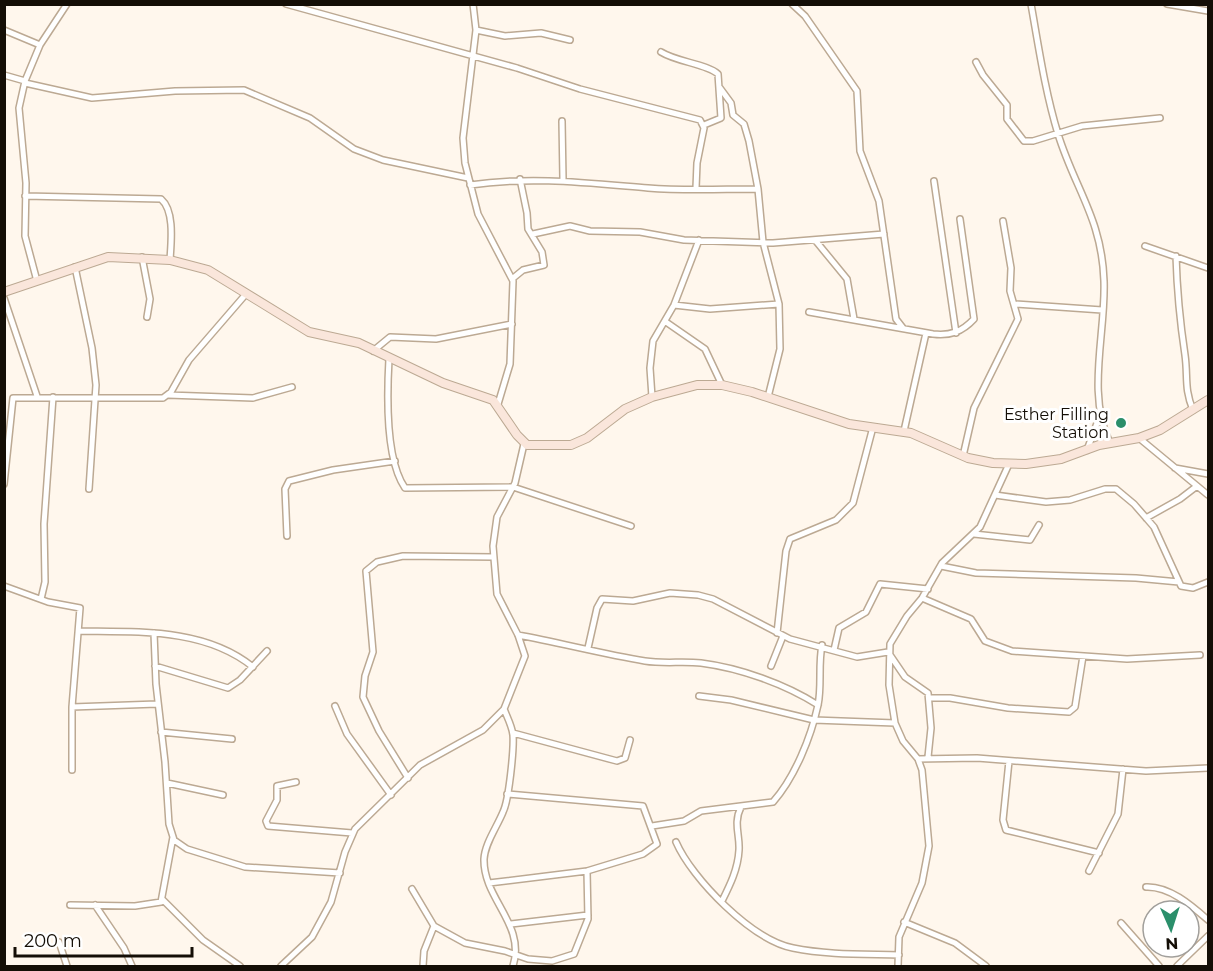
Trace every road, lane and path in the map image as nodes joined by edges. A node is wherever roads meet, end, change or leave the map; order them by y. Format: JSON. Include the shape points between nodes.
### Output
{"nodes":[{"id":1,"x":67,"y":4,"type":"edge"},
{"id":2,"x":286,"y":4,"type":"edge"},
{"id":3,"x":473,"y":4,"type":"edge"},
{"id":4,"x":792,"y":4,"type":"edge"},
{"id":5,"x":1031,"y":4,"type":"edge"},
{"id":6,"x":1167,"y":4,"type":"edge"},
{"id":7,"x":1209,"y":11,"type":"edge"},
{"id":8,"x":4,"y":30,"type":"edge"},
{"id":9,"x":476,"y":30,"type":"junction"},
{"id":10,"x":570,"y":40,"type":"dead end"},
{"id":11,"x":40,"y":45,"type":"junction"},
{"id":12,"x":661,"y":52,"type":"dead end"},
{"id":13,"x":474,"y":56,"type":"junction"},
{"id":14,"x":976,"y":62,"type":"dead end"},
{"id":15,"x":4,"y":75,"type":"edge"},
{"id":16,"x":25,"y":82,"type":"junction"},
{"id":17,"x":720,"y":88,"type":"junction"},
{"id":18,"x":1160,"y":117,"type":"dead end"},
{"id":19,"x":562,"y":121,"type":"dead end"},
{"id":20,"x":704,"y":125,"type":"junction"},
{"id":21,"x":1058,"y":133,"type":"junction"},
{"id":22,"x":468,"y":178,"type":"junction"},
{"id":23,"x":520,"y":179,"type":"junction"},
{"id":24,"x":563,"y":179,"type":"junction"},
{"id":25,"x":934,"y":181,"type":"dead end"},
{"id":26,"x":470,"y":185,"type":"junction"},
{"id":27,"x":696,"y":188,"type":"junction"},
{"id":28,"x":758,"y":189,"type":"junction"},
{"id":29,"x":25,"y":196,"type":"junction"},
{"id":30,"x":960,"y":219,"type":"dead end"},
{"id":31,"x":1003,"y":221,"type":"dead end"},
{"id":32,"x":533,"y":234,"type":"junction"},
{"id":33,"x":884,"y":234,"type":"junction"},
{"id":34,"x":699,"y":240,"type":"junction"},
{"id":35,"x":815,"y":240,"type":"junction"},
{"id":36,"x":763,"y":242,"type":"junction"},
{"id":37,"x":1144,"y":246,"type":"dead end"},
{"id":38,"x":1176,"y":256,"type":"junction"},
{"id":39,"x":142,"y":257,"type":"junction"},
{"id":40,"x":170,"y":260,"type":"junction"},
{"id":41,"x":75,"y":267,"type":"junction"},
{"id":42,"x":1209,"y":268,"type":"edge"},
{"id":43,"x":512,"y":279,"type":"junction"},
{"id":44,"x":37,"y":281,"type":"junction"},
{"id":45,"x":4,"y":292,"type":"edge"},
{"id":46,"x":246,"y":294,"type":"junction"},
{"id":47,"x":4,"y":298,"type":"edge"},
{"id":48,"x":779,"y":304,"type":"junction"},
{"id":49,"x":1015,"y":304,"type":"junction"},
{"id":50,"x":674,"y":305,"type":"junction"},
{"id":51,"x":1102,"y":310,"type":"junction"},
{"id":52,"x":809,"y":312,"type":"dead end"},
{"id":53,"x":147,"y":317,"type":"dead end"},
{"id":54,"x":854,"y":319,"type":"junction"},
{"id":55,"x":666,"y":321,"type":"junction"},
{"id":56,"x":512,"y":324,"type":"junction"},
{"id":57,"x":903,"y":328,"type":"junction"},
{"id":58,"x":926,"y":333,"type":"junction"},
{"id":59,"x":956,"y":333,"type":"junction"},
{"id":60,"x":373,"y":351,"type":"junction"},
{"id":61,"x":389,"y":359,"type":"junction"},
{"id":62,"x":722,"y":385,"type":"junction"},
{"id":63,"x":292,"y":387,"type":"dead end"},
{"id":64,"x":168,"y":395,"type":"junction"},
{"id":65,"x":37,"y":396,"type":"junction"},
{"id":66,"x":53,"y":397,"type":"junction"},
{"id":67,"x":652,"y":397,"type":"junction"},
{"id":68,"x":768,"y":397,"type":"junction"},
{"id":69,"x":94,"y":398,"type":"junction"},
{"id":70,"x":1209,"y":400,"type":"edge"},
{"id":71,"x":498,"y":404,"type":"junction"},
{"id":72,"x":1193,"y":410,"type":"junction"},
{"id":73,"x":7,"y":412,"type":"edge"},
{"id":74,"x":1100,"y":416,"type":"junction"},
{"id":75,"x":873,"y":427,"type":"junction"},
{"id":76,"x":904,"y":431,"type":"junction"},
{"id":77,"x":1139,"y":438,"type":"junction"},
{"id":78,"x":1110,"y":443,"type":"junction"},
{"id":79,"x":524,"y":444,"type":"junction"},
{"id":80,"x":1086,"y":450,"type":"junction"},
{"id":81,"x":963,"y":456,"type":"junction"},
{"id":82,"x":395,"y":461,"type":"junction"},
{"id":83,"x":1009,"y":464,"type":"junction"},
{"id":84,"x":1173,"y":467,"type":"junction"},
{"id":85,"x":1209,"y":474,"type":"edge"},
{"id":86,"x":4,"y":484,"type":"edge"},
{"id":87,"x":1197,"y":486,"type":"junction"},
{"id":88,"x":513,"y":487,"type":"junction"},
{"id":89,"x":89,"y":489,"type":"dead end"},
{"id":90,"x":995,"y":495,"type":"junction"},
{"id":91,"x":1209,"y":495,"type":"edge"},
{"id":92,"x":1146,"y":518,"type":"junction"},
{"id":93,"x":1039,"y":525,"type":"dead end"},
{"id":94,"x":631,"y":526,"type":"dead end"},
{"id":95,"x":974,"y":534,"type":"junction"},
{"id":96,"x":287,"y":536,"type":"dead end"},
{"id":97,"x":493,"y":557,"type":"junction"},
{"id":98,"x":940,"y":566,"type":"junction"},
{"id":99,"x":1179,"y":582,"type":"junction"},
{"id":100,"x":1209,"y":582,"type":"edge"},
{"id":101,"x":4,"y":586,"type":"edge"},
{"id":102,"x":928,"y":589,"type":"junction"},
{"id":103,"x":922,"y":598,"type":"junction"},
{"id":104,"x":41,"y":599,"type":"junction"},
{"id":105,"x":78,"y":631,"type":"junction"},
{"id":106,"x":154,"y":633,"type":"junction"},
{"id":107,"x":780,"y":634,"type":"junction"},
{"id":108,"x":518,"y":635,"type":"junction"},
{"id":109,"x":822,"y":645,"type":"junction"},
{"id":110,"x":588,"y":648,"type":"junction"},
{"id":111,"x":834,"y":650,"type":"junction"},
{"id":112,"x":267,"y":651,"type":"dead end"},
{"id":113,"x":888,"y":652,"type":"junction"},
{"id":114,"x":1200,"y":655,"type":"dead end"},
{"id":115,"x":1083,"y":656,"type":"junction"},
{"id":116,"x":155,"y":666,"type":"junction"},
{"id":117,"x":771,"y":666,"type":"dead end"},
{"id":118,"x":254,"y":667,"type":"junction"},
{"id":119,"x":699,"y":696,"type":"dead end"},
{"id":120,"x":930,"y":698,"type":"junction"},
{"id":121,"x":157,"y":704,"type":"junction"},
{"id":122,"x":818,"y":705,"type":"junction"},
{"id":123,"x":335,"y":706,"type":"dead end"},
{"id":124,"x":72,"y":707,"type":"junction"},
{"id":125,"x":504,"y":709,"type":"junction"},
{"id":126,"x":814,"y":720,"type":"junction"},
{"id":127,"x":895,"y":723,"type":"junction"},
{"id":128,"x":160,"y":732,"type":"junction"},
{"id":129,"x":513,"y":733,"type":"junction"},
{"id":130,"x":232,"y":739,"type":"dead end"},
{"id":131,"x":630,"y":740,"type":"dead end"},
{"id":132,"x":928,"y":757,"type":"junction"},
{"id":133,"x":918,"y":759,"type":"junction"},
{"id":134,"x":1009,"y":761,"type":"junction"},
{"id":135,"x":1209,"y":768,"type":"edge"},
{"id":136,"x":1123,"y":769,"type":"junction"},
{"id":137,"x":72,"y":770,"type":"dead end"},
{"id":138,"x":408,"y":778,"type":"junction"},
{"id":139,"x":296,"y":782,"type":"dead end"},
{"id":140,"x":167,"y":783,"type":"junction"},
{"id":141,"x":507,"y":794,"type":"junction"},
{"id":142,"x":223,"y":795,"type":"dead end"},
{"id":143,"x":391,"y":795,"type":"junction"},
{"id":144,"x":741,"y":807,"type":"junction"},
{"id":145,"x":652,"y":826,"type":"junction"},
{"id":146,"x":352,"y":833,"type":"junction"},
{"id":147,"x":172,"y":837,"type":"junction"},
{"id":148,"x":676,"y":842,"type":"dead end"},
{"id":149,"x":1099,"y":854,"type":"junction"},
{"id":150,"x":587,"y":871,"type":"junction"},
{"id":151,"x":1089,"y":871,"type":"dead end"},
{"id":152,"x":340,"y":873,"type":"junction"},
{"id":153,"x":489,"y":883,"type":"junction"},
{"id":154,"x":1146,"y":887,"type":"dead end"},
{"id":155,"x":412,"y":889,"type":"dead end"},
{"id":156,"x":163,"y":900,"type":"junction"},
{"id":157,"x":722,"y":901,"type":"junction"},
{"id":158,"x":70,"y":905,"type":"dead end"},
{"id":159,"x":95,"y":906,"type":"junction"},
{"id":160,"x":588,"y":915,"type":"junction"},
{"id":161,"x":1209,"y":920,"type":"edge"},
{"id":162,"x":904,"y":922,"type":"junction"},
{"id":163,"x":1121,"y":922,"type":"dead end"},
{"id":164,"x":511,"y":924,"type":"junction"},
{"id":165,"x":434,"y":926,"type":"junction"},
{"id":166,"x":1209,"y":936,"type":"edge"},
{"id":167,"x":59,"y":942,"type":"dead end"},
{"id":168,"x":899,"y":955,"type":"junction"},
{"id":169,"x":517,"y":956,"type":"junction"},
{"id":170,"x":553,"y":964,"type":"edge"},
{"id":171,"x":68,"y":966,"type":"edge"},
{"id":172,"x":132,"y":966,"type":"edge"},
{"id":173,"x":240,"y":966,"type":"edge"},
{"id":174,"x":281,"y":966,"type":"edge"},
{"id":175,"x":423,"y":966,"type":"edge"},
{"id":176,"x":513,"y":966,"type":"edge"},
{"id":177,"x":898,"y":966,"type":"edge"},
{"id":178,"x":986,"y":966,"type":"edge"},
{"id":179,"x":1159,"y":966,"type":"edge"},
{"id":180,"x":1177,"y":966,"type":"edge"}],
"edges":[{"from":1,"to":11,"type":"street"},
{"from":2,"to":13,"type":"street"},
{"from":3,"to":9,"type":"street"},
{"from":4,"to":33,"type":"street","via":[[805,16],[856,88],[860,151],[875,188]]},
{"from":5,"to":21,"type":"street","via":[[1040,67]]},
{"from":6,"to":7,"type":"street"},
{"from":8,"to":11,"type":"street"},
{"from":9,"to":10,"type":"street","via":[[505,36],[541,33]]},
{"from":9,"to":13,"type":"street"},
{"from":11,"to":16,"type":"street"},
{"from":12,"to":17,"type":"street","via":[[713,70],[718,74]]},
{"from":13,"to":20,"type":"street","via":[[580,89],[683,114]]},
{"from":13,"to":22,"type":"street","via":[[463,146]]},
{"from":14,"to":21,"type":"street","via":[[1008,105],[1007,119],[1020,138],[1031,142]]},
{"from":15,"to":16,"type":"street"},
{"from":16,"to":22,"type":"street","via":[[92,98],[244,90],[310,118],[350,147],[370,155]]},
{"from":16,"to":29,"type":"street","via":[[19,108]]},
{"from":17,"to":20,"type":"street","via":[[720,119]]},
{"from":17,"to":28,"type":"street","via":[[731,103],[733,115],[744,124]]},
{"from":18,"to":21,"type":"street","via":[[1082,126]]},
{"from":19,"to":24,"type":"street"},
{"from":20,"to":27,"type":"street"},
{"from":21,"to":51,"type":"street","via":[[1097,227],[1104,280]]},
{"from":22,"to":26,"type":"street"},
{"from":23,"to":24,"type":"street"},
{"from":23,"to":26,"type":"street"},
{"from":23,"to":32,"type":"street","via":[[528,229]]},
{"from":24,"to":27,"type":"street","via":[[650,188]]},
{"from":25,"to":59,"type":"street"},
{"from":26,"to":43,"type":"street","via":[[478,214]]},
{"from":27,"to":28,"type":"street"},
{"from":28,"to":36,"type":"street"},
{"from":29,"to":40,"type":"street","via":[[161,199],[171,233]]},
{"from":29,"to":44,"type":"street","via":[[26,240]]},
{"from":30,"to":59,"type":"street","via":[[974,319]]},
{"from":31,"to":49,"type":"street","via":[[1011,268],[1010,291]]},
{"from":32,"to":34,"type":"street","via":[[570,225],[590,231],[640,232]]},
{"from":32,"to":43,"type":"street","via":[[544,266],[522,270]]},
{"from":33,"to":35,"type":"street"},
{"from":33,"to":57,"type":"street","via":[[896,318]]},
{"from":34,"to":36,"type":"street"},
{"from":34,"to":50,"type":"street"},
{"from":35,"to":36,"type":"street"},
{"from":35,"to":54,"type":"street","via":[[847,279]]},
{"from":36,"to":48,"type":"street"},
{"from":37,"to":38,"type":"street"},
{"from":38,"to":42,"type":"street"},
{"from":38,"to":72,"type":"street","via":[[1185,387]]},
{"from":39,"to":40,"type":"street"},
{"from":39,"to":41,"type":"street","via":[[108,257]]},
{"from":39,"to":53,"type":"street","via":[[150,299]]},
{"from":40,"to":46,"type":"street","via":[[216,273]]},
{"from":41,"to":44,"type":"street"},
{"from":41,"to":69,"type":"street","via":[[94,356]]},
{"from":43,"to":56,"type":"street"},
{"from":44,"to":45,"type":"street"},
{"from":46,"to":60,"type":"street","via":[[309,332],[359,343]]},
{"from":46,"to":64,"type":"street","via":[[189,360]]},
{"from":47,"to":65,"type":"street"},
{"from":48,"to":50,"type":"street","via":[[710,309]]},
{"from":48,"to":68,"type":"street","via":[[780,349]]},
{"from":49,"to":51,"type":"street"},
{"from":49,"to":81,"type":"street","via":[[1016,326],[974,408]]},
{"from":50,"to":55,"type":"street"},
{"from":51,"to":74,"type":"street"},
{"from":52,"to":54,"type":"street"},
{"from":54,"to":57,"type":"street"},
{"from":55,"to":62,"type":"street","via":[[705,349]]},
{"from":55,"to":67,"type":"street","via":[[652,345]]},
{"from":56,"to":60,"type":"street","via":[[436,339],[390,337]]},
{"from":56,"to":71,"type":"street","via":[[510,364]]},
{"from":57,"to":58,"type":"street"},
{"from":58,"to":59,"type":"street"},
{"from":58,"to":76,"type":"street"},
{"from":60,"to":61,"type":"street"},
{"from":61,"to":71,"type":"street"},
{"from":61,"to":82,"type":"street","via":[[387,408]]},
{"from":62,"to":67,"type":"street","via":[[697,385]]},
{"from":62,"to":68,"type":"street"},
{"from":63,"to":64,"type":"street","via":[[253,398]]},
{"from":64,"to":69,"type":"street"},
{"from":65,"to":66,"type":"street"},
{"from":65,"to":73,"type":"street","via":[[14,398]]},
{"from":66,"to":69,"type":"street"},
{"from":66,"to":104,"type":"street"},
{"from":67,"to":79,"type":"street","via":[[625,409],[576,444]]},
{"from":68,"to":75,"type":"street","via":[[854,426]]},
{"from":69,"to":89,"type":"street"},
{"from":70,"to":72,"type":"street"},
{"from":71,"to":79,"type":"street"},
{"from":72,"to":77,"type":"street"},
{"from":73,"to":86,"type":"street"},
{"from":74,"to":78,"type":"street"},
{"from":74,"to":80,"type":"street"},
{"from":75,"to":76,"type":"street"},
{"from":75,"to":107,"type":"street","via":[[853,503],[836,520],[790,539]]},
{"from":76,"to":81,"type":"street"},
{"from":77,"to":78,"type":"street"},
{"from":77,"to":84,"type":"street"},
{"from":78,"to":80,"type":"street"},
{"from":79,"to":88,"type":"street"},
{"from":80,"to":83,"type":"street","via":[[1061,459]]},
{"from":81,"to":83,"type":"street"},
{"from":82,"to":88,"type":"street","via":[[408,489]]},
{"from":82,"to":96,"type":"street","via":[[289,481],[285,489]]},
{"from":83,"to":90,"type":"street"},
{"from":84,"to":85,"type":"street"},
{"from":84,"to":87,"type":"street"},
{"from":87,"to":91,"type":"street"},
{"from":87,"to":92,"type":"street"},
{"from":88,"to":94,"type":"street"},
{"from":88,"to":97,"type":"street","via":[[497,517]]},
{"from":90,"to":92,"type":"street","via":[[1046,502],[1113,489],[1125,495]]},
{"from":90,"to":95,"type":"street"},
{"from":92,"to":99,"type":"street","via":[[1164,545]]},
{"from":93,"to":95,"type":"street","via":[[1030,540]]},
{"from":95,"to":98,"type":"street"},
{"from":97,"to":108,"type":"street","via":[[497,594]]},
{"from":97,"to":138,"type":"street","via":[[403,556],[377,562],[366,571],[373,652],[363,697]]},
{"from":98,"to":99,"type":"street","via":[[976,573]]},
{"from":98,"to":102,"type":"street"},
{"from":99,"to":100,"type":"street","via":[[1192,588]]},
{"from":101,"to":104,"type":"street"},
{"from":102,"to":103,"type":"street"},
{"from":102,"to":111,"type":"street","via":[[880,584],[866,612],[839,628]]},
{"from":103,"to":113,"type":"street","via":[[896,632]]},
{"from":103,"to":115,"type":"street","via":[[971,619],[983,639],[993,645],[1017,652]]},
{"from":104,"to":105,"type":"street","via":[[80,608]]},
{"from":105,"to":106,"type":"street"},
{"from":105,"to":124,"type":"street"},
{"from":106,"to":116,"type":"street"},
{"from":106,"to":118,"type":"street","via":[[209,642]]},
{"from":107,"to":109,"type":"street"},
{"from":107,"to":110,"type":"street","via":[[698,595],[668,594],[641,601],[604,599],[597,608]]},
{"from":107,"to":117,"type":"street"},
{"from":108,"to":110,"type":"street"},
{"from":108,"to":125,"type":"street","via":[[525,659]]},
{"from":109,"to":111,"type":"street"},
{"from":109,"to":122,"type":"street"},
{"from":110,"to":122,"type":"street","via":[[656,663],[699,663],[726,668],[779,685]]},
{"from":111,"to":113,"type":"street","via":[[857,657]]},
{"from":112,"to":118,"type":"street"},
{"from":113,"to":120,"type":"street","via":[[904,677],[923,688]]},
{"from":113,"to":127,"type":"street"},
{"from":114,"to":115,"type":"street"},
{"from":115,"to":120,"type":"street","via":[[1075,707],[1069,711]]},
{"from":116,"to":118,"type":"street","via":[[228,688]]},
{"from":116,"to":121,"type":"street"},
{"from":119,"to":126,"type":"street"},
{"from":120,"to":132,"type":"street"},
{"from":121,"to":124,"type":"street"},
{"from":121,"to":128,"type":"street"},
{"from":122,"to":126,"type":"street"},
{"from":123,"to":143,"type":"street","via":[[347,734]]},
{"from":124,"to":137,"type":"street"},
{"from":125,"to":129,"type":"street"},
{"from":125,"to":138,"type":"street","via":[[483,730],[435,755]]},
{"from":126,"to":127,"type":"street"},
{"from":126,"to":144,"type":"street","via":[[799,759],[776,799],[766,805]]},
{"from":127,"to":133,"type":"street"},
{"from":128,"to":130,"type":"street"},
{"from":128,"to":140,"type":"street"},
{"from":129,"to":131,"type":"street","via":[[617,761],[625,758]]},
{"from":129,"to":141,"type":"street"},
{"from":132,"to":133,"type":"street"},
{"from":132,"to":134,"type":"street"},
{"from":133,"to":162,"type":"street","via":[[929,846],[921,883]]},
{"from":134,"to":136,"type":"street"},
{"from":134,"to":149,"type":"street","via":[[1003,820],[1006,830]]},
{"from":135,"to":136,"type":"street"},
{"from":136,"to":149,"type":"street","via":[[1119,810]]},
{"from":138,"to":143,"type":"street"},
{"from":139,"to":146,"type":"street","via":[[277,786],[276,800],[266,820],[268,826]]},
{"from":140,"to":142,"type":"street"},
{"from":140,"to":147,"type":"street"},
{"from":141,"to":145,"type":"street","via":[[642,805]]},
{"from":141,"to":153,"type":"street","via":[[504,812],[484,855]]},
{"from":143,"to":146,"type":"street"},
{"from":144,"to":145,"type":"street","via":[[698,812],[684,821]]},
{"from":144,"to":157,"type":"street","via":[[736,820],[739,855]]},
{"from":145,"to":150,"type":"street","via":[[657,844],[651,850]]},
{"from":146,"to":152,"type":"street"},
{"from":147,"to":152,"type":"street","via":[[187,849],[245,867]]},
{"from":147,"to":156,"type":"street"},
{"from":148,"to":157,"type":"street","via":[[691,867]]},
{"from":149,"to":151,"type":"street"},
{"from":150,"to":153,"type":"street"},
{"from":150,"to":160,"type":"street"},
{"from":152,"to":174,"type":"street","via":[[331,902],[312,937]]},
{"from":153,"to":164,"type":"street"},
{"from":154,"to":161,"type":"street","via":[[1167,890]]},
{"from":155,"to":165,"type":"street"},
{"from":156,"to":159,"type":"street","via":[[135,906]]},
{"from":156,"to":173,"type":"street","via":[[203,940]]},
{"from":157,"to":168,"type":"street","via":[[753,929],[790,948]]},
{"from":158,"to":159,"type":"street"},
{"from":159,"to":172,"type":"street"},
{"from":160,"to":164,"type":"street"},
{"from":160,"to":170,"type":"street","via":[[574,954]]},
{"from":162,"to":168,"type":"street"},
{"from":162,"to":178,"type":"street","via":[[955,943]]},
{"from":163,"to":179,"type":"street"},
{"from":164,"to":169,"type":"street"},
{"from":165,"to":169,"type":"street","via":[[465,943]]},
{"from":165,"to":175,"type":"street","via":[[423,951]]},
{"from":166,"to":180,"type":"street"},
{"from":167,"to":171,"type":"street"},
{"from":168,"to":177,"type":"street"},
{"from":169,"to":170,"type":"street"},
{"from":169,"to":176,"type":"street"}]}
